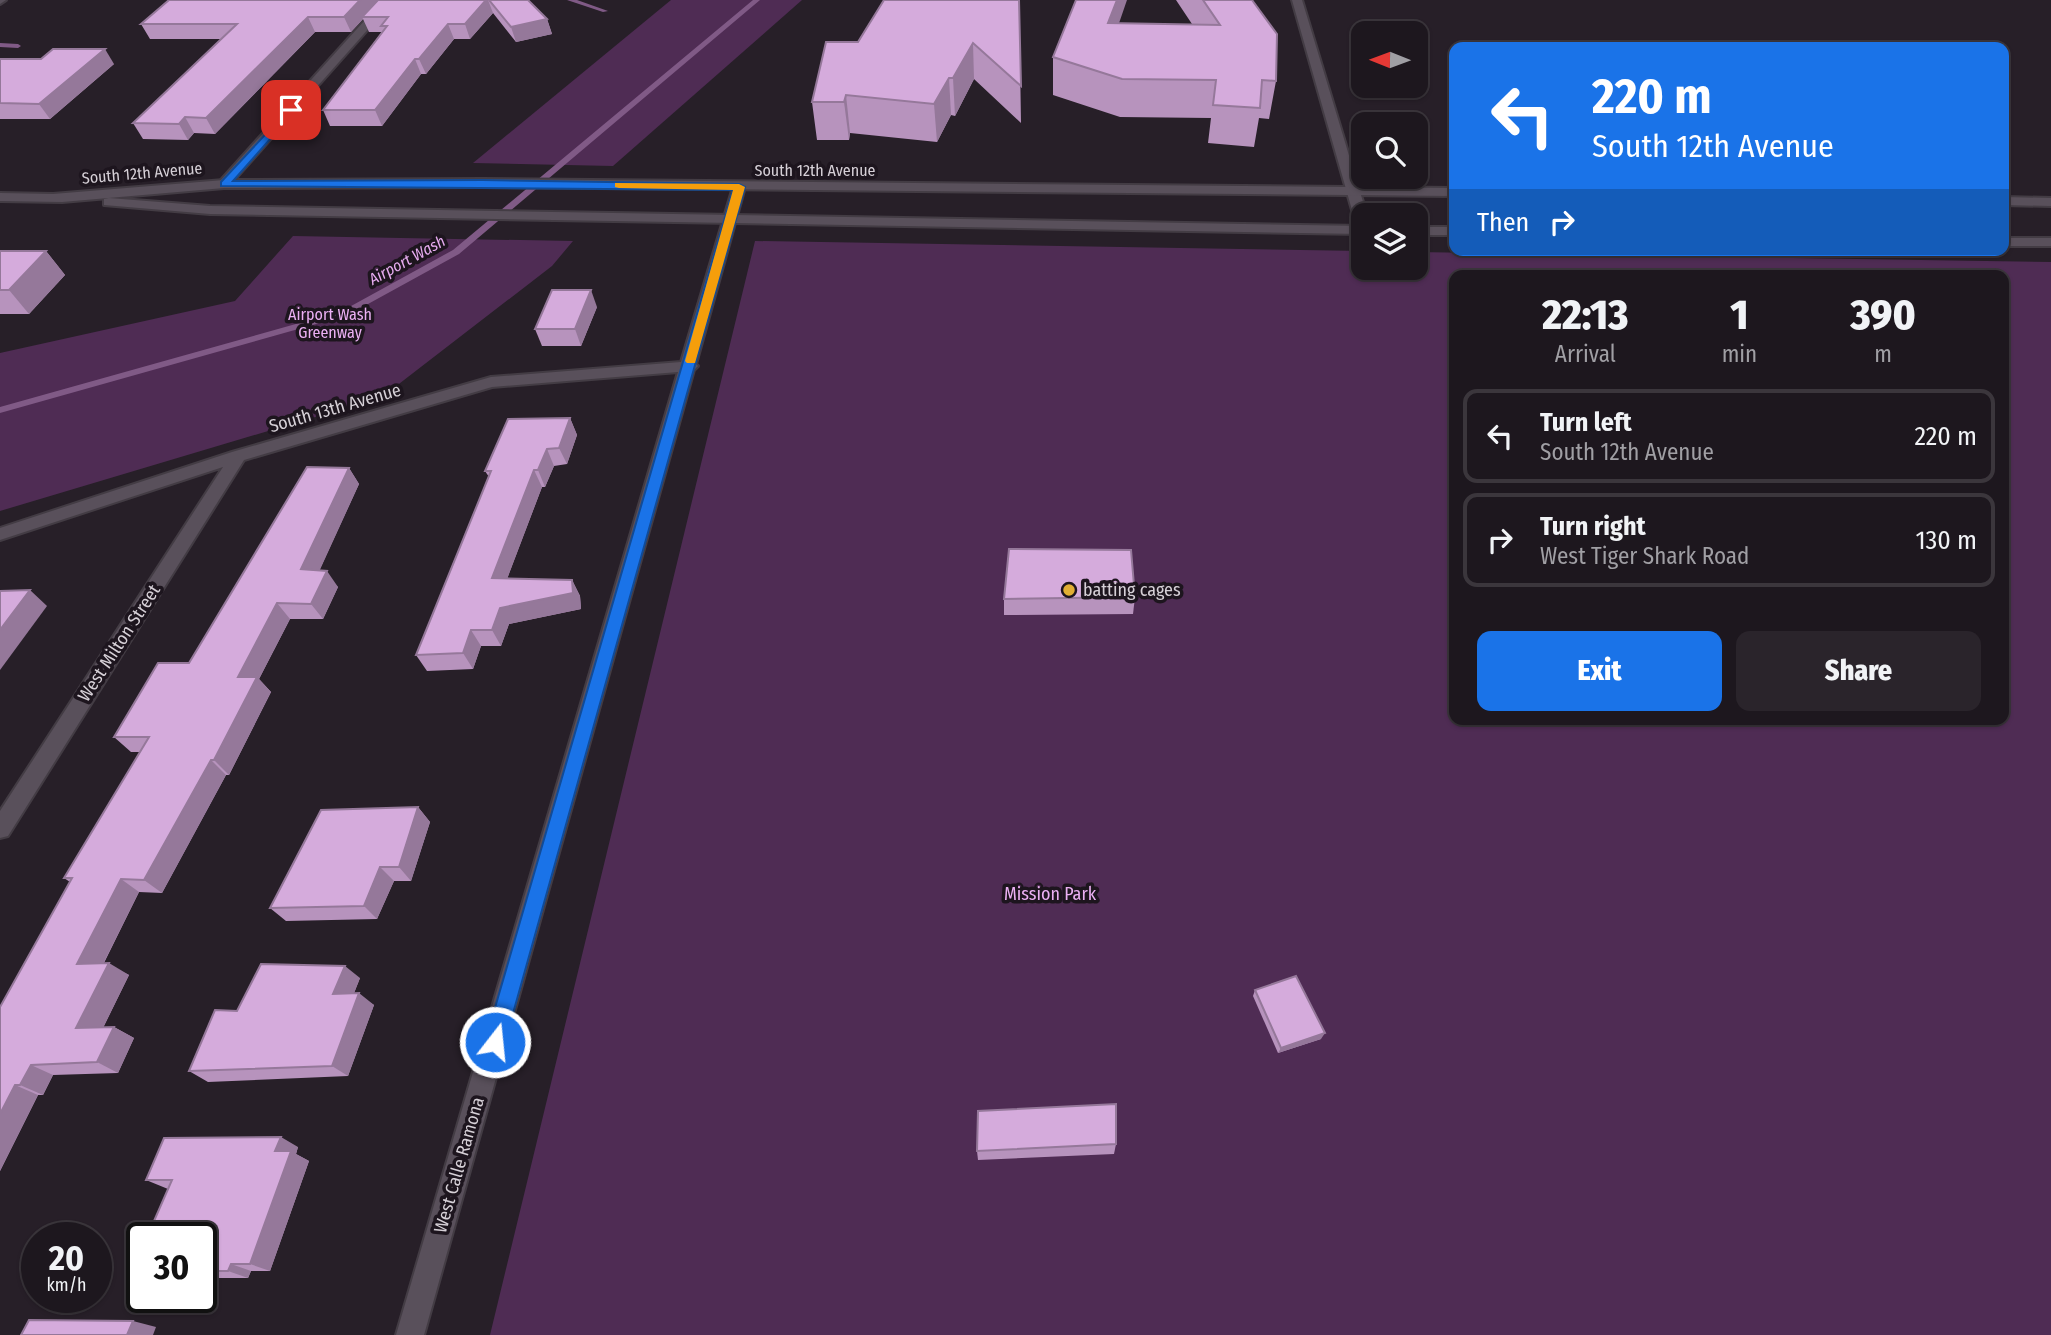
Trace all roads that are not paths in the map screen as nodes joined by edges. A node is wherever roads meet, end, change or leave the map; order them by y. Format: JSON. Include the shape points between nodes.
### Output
{"nodes":[{"id":1,"x":389,"y":0,"type":"edge"},
{"id":2,"x":1297,"y":0,"type":"edge"},
{"id":3,"x":225,"y":184,"type":"junction"},
{"id":4,"x":739,"y":187,"type":"junction"},
{"id":5,"x":1352,"y":190,"type":"junction"},
{"id":6,"x":1449,"y":192,"type":"edge"},
{"id":7,"x":0,"y":197,"type":"edge"},
{"id":8,"x":51,"y":198,"type":"junction"},
{"id":9,"x":2009,"y":201,"type":"edge"},
{"id":10,"x":2051,"y":202,"type":"edge"},
{"id":11,"x":1356,"y":203,"type":"edge"},
{"id":12,"x":732,"y":220,"type":"junction"},
{"id":13,"x":1351,"y":230,"type":"edge"},
{"id":14,"x":1428,"y":231,"type":"edge"},
{"id":15,"x":1449,"y":231,"type":"edge"},
{"id":16,"x":2009,"y":242,"type":"edge"},
{"id":17,"x":2051,"y":242,"type":"edge"},
{"id":18,"x":690,"y":366,"type":"junction"},
{"id":19,"x":238,"y":456,"type":"junction"},
{"id":20,"x":0,"y":534,"type":"edge"},
{"id":21,"x":0,"y":829,"type":"edge"},
{"id":22,"x":410,"y":1335,"type":"edge"}],
"edges":[{"from":1,"to":3,"type":"main road"},
{"from":2,"to":5,"type":"main road"},
{"from":3,"to":4,"type":"main road","name":"South 12th Avenue"},
{"from":3,"to":8,"type":"main road","name":"South 12th Avenue"},
{"from":4,"to":5,"type":"main road","name":"South 12th Avenue"},
{"from":4,"to":12,"type":"main road","name":"West Calle Ramona"},
{"from":5,"to":6,"type":"main road","name":"South 12th Avenue"},
{"from":5,"to":11,"type":"main road"},
{"from":7,"to":8,"type":"main road","name":"South 12th Avenue"},
{"from":8,"to":12,"type":"main road","name":"South 12th Avenue","via":[[210,211]]},
{"from":9,"to":10,"type":"main road"},
{"from":12,"to":13,"type":"main road","name":"South 12th Avenue"},
{"from":12,"to":18,"type":"main road","name":"West Calle Ramona"},
{"from":14,"to":15,"type":"main road"},
{"from":16,"to":17,"type":"main road"},
{"from":18,"to":19,"type":"main road","name":"South 13th Avenue","via":[[491,382]]},
{"from":18,"to":22,"type":"main road","name":"West Calle Ramona"},
{"from":19,"to":20,"type":"main road","name":"South 13th Avenue"},
{"from":19,"to":21,"type":"main road","name":"West Milton Street"}]}
